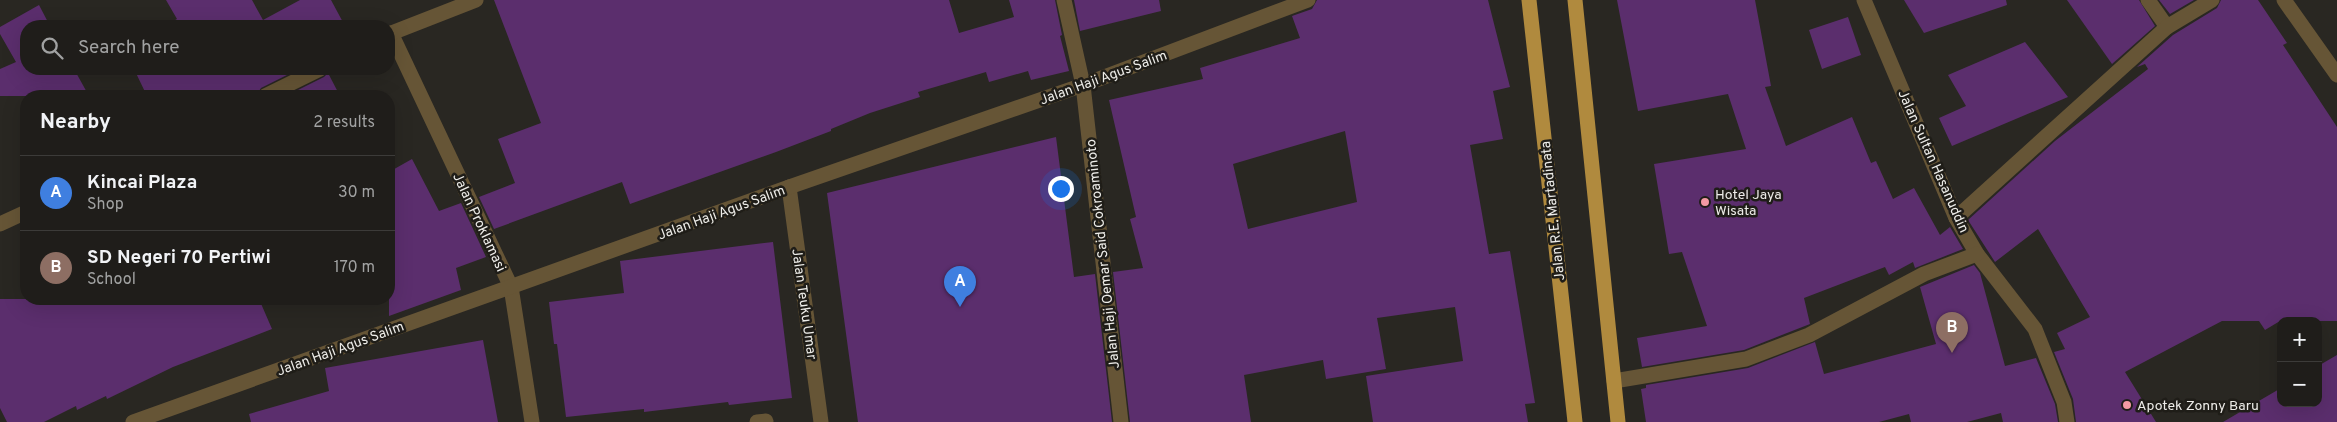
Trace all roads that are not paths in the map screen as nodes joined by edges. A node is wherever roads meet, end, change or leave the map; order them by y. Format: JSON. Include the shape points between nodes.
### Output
{"nodes":[{"id":1,"x":476,"y":0,"type":"edge"},
{"id":2,"x":1064,"y":0,"type":"edge"},
{"id":3,"x":1308,"y":0,"type":"edge"},
{"id":4,"x":1529,"y":0,"type":"edge"},
{"id":5,"x":1575,"y":0,"type":"edge"},
{"id":6,"x":1864,"y":0,"type":"edge"},
{"id":7,"x":2148,"y":0,"type":"edge"},
{"id":8,"x":2212,"y":0,"type":"edge"},
{"id":9,"x":2284,"y":0,"type":"edge"},
{"id":10,"x":2167,"y":27,"type":"junction"},
{"id":11,"x":395,"y":32,"type":"edge"},
{"id":12,"x":395,"y":45,"type":"edge"},
{"id":13,"x":308,"y":75,"type":"edge"},
{"id":14,"x":2337,"y":75,"type":"edge"},
{"id":15,"x":1083,"y":85,"type":"junction"},
{"id":16,"x":277,"y":90,"type":"edge"},
{"id":17,"x":789,"y":187,"type":"junction"},
{"id":18,"x":20,"y":215,"type":"edge"},
{"id":19,"x":1956,"y":218,"type":"junction"},
{"id":20,"x":0,"y":224,"type":"edge"},
{"id":21,"x":1977,"y":254,"type":"junction"},
{"id":22,"x":510,"y":288,"type":"junction"},
{"id":23,"x":1614,"y":381,"type":"junction"},
{"id":24,"x":133,"y":422,"type":"edge"},
{"id":25,"x":532,"y":422,"type":"edge"},
{"id":26,"x":822,"y":422,"type":"edge"},
{"id":27,"x":1121,"y":422,"type":"edge"},
{"id":28,"x":1575,"y":422,"type":"edge"},
{"id":29,"x":1618,"y":422,"type":"edge"},
{"id":30,"x":2067,"y":422,"type":"edge"}],
"edges":[{"from":1,"to":11,"type":"street"},
{"from":2,"to":15,"type":"street","name":"Jalan Haji Oemar Said Cokroaminoto"},
{"from":3,"to":15,"type":"street","name":"Jalan Haji Agus Salim"},
{"from":4,"to":28,"type":"highway","name":"Jalan R.E. Martadinata"},
{"from":5,"to":23,"type":"highway"},
{"from":6,"to":19,"type":"street","name":"Jalan Sultan Hasanuddin"},
{"from":7,"to":10,"type":"street"},
{"from":8,"to":10,"type":"street"},
{"from":9,"to":14,"type":"street"},
{"from":10,"to":19,"type":"street"},
{"from":12,"to":22,"type":"street","name":"Jalan Proklamasi"},
{"from":13,"to":16,"type":"street"},
{"from":15,"to":17,"type":"street","name":"Jalan Haji Agus Salim"},
{"from":15,"to":27,"type":"street","name":"Jalan Haji Oemar Said Cokroaminoto"},
{"from":17,"to":22,"type":"street","name":"Jalan Haji Agus Salim"},
{"from":17,"to":26,"type":"street","name":"Jalan Teuku Umar"},
{"from":18,"to":20,"type":"street"},
{"from":19,"to":21,"type":"street","name":"Jalan Sultan Hasanuddin"},
{"from":21,"to":23,"type":"street","via":[[1924,274],[1809,335],[1746,359]]},
{"from":21,"to":30,"type":"street","name":"Jalan Sultan Hasanuddin","via":[[2035,329],[2064,402]]},
{"from":22,"to":24,"type":"street","name":"Jalan Haji Agus Salim"},
{"from":22,"to":25,"type":"street","name":"Jalan Proklamasi"},
{"from":23,"to":29,"type":"highway"}]}
